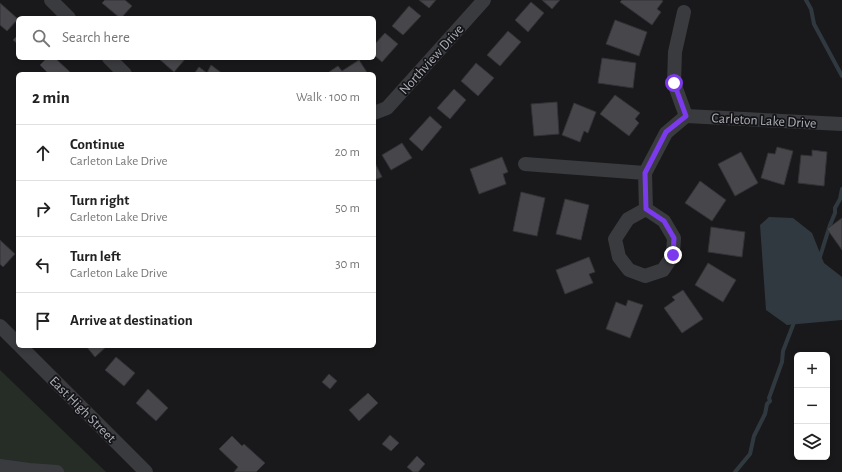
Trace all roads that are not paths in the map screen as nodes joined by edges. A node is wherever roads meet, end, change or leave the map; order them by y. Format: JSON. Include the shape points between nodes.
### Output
{"nodes":[{"id":1,"x":51,"y":0,"type":"edge"},
{"id":2,"x":484,"y":0,"type":"edge"},
{"id":3,"x":684,"y":12,"type":"dead end"},
{"id":4,"x":67,"y":16,"type":"edge"},
{"id":5,"x":111,"y":60,"type":"edge"},
{"id":6,"x":123,"y":72,"type":"edge"},
{"id":7,"x":376,"y":112,"type":"edge"},
{"id":8,"x":686,"y":116,"type":"junction"},
{"id":9,"x":842,"y":124,"type":"edge"},
{"id":10,"x":525,"y":164,"type":"dead end"},
{"id":11,"x":645,"y":173,"type":"junction"},
{"id":12,"x":646,"y":209,"type":"junction"},
{"id":13,"x":0,"y":326,"type":"edge"},
{"id":14,"x":16,"y":342,"type":"edge"},
{"id":15,"x":22,"y":348,"type":"edge"},
{"id":16,"x":0,"y":466,"type":"edge"},
{"id":17,"x":57,"y":472,"type":"edge"},
{"id":18,"x":146,"y":472,"type":"edge"}],
"edges":[{"from":1,"to":4,"type":"street"},
{"from":2,"to":7,"type":"street","name":"Northview Drive","via":[[387,108]]},
{"from":3,"to":8,"type":"street","via":[[674,52],[674,83]]},
{"from":5,"to":6,"type":"street"},
{"from":8,"to":9,"type":"street","name":"Carleton Lake Drive"},
{"from":8,"to":11,"type":"street","via":[[666,132]]},
{"from":10,"to":11,"type":"street"},
{"from":11,"to":12,"type":"street"},
{"from":12,"to":12,"type":"street","via":[[628,219],[615,239],[619,257],[629,270],[645,276],[663,270],[673,255],[674,238],[664,221]]},
{"from":13,"to":14,"type":"street","name":"East High Street"},
{"from":15,"to":18,"type":"street","name":"East High Street"},
{"from":16,"to":17,"type":"street"}]}
